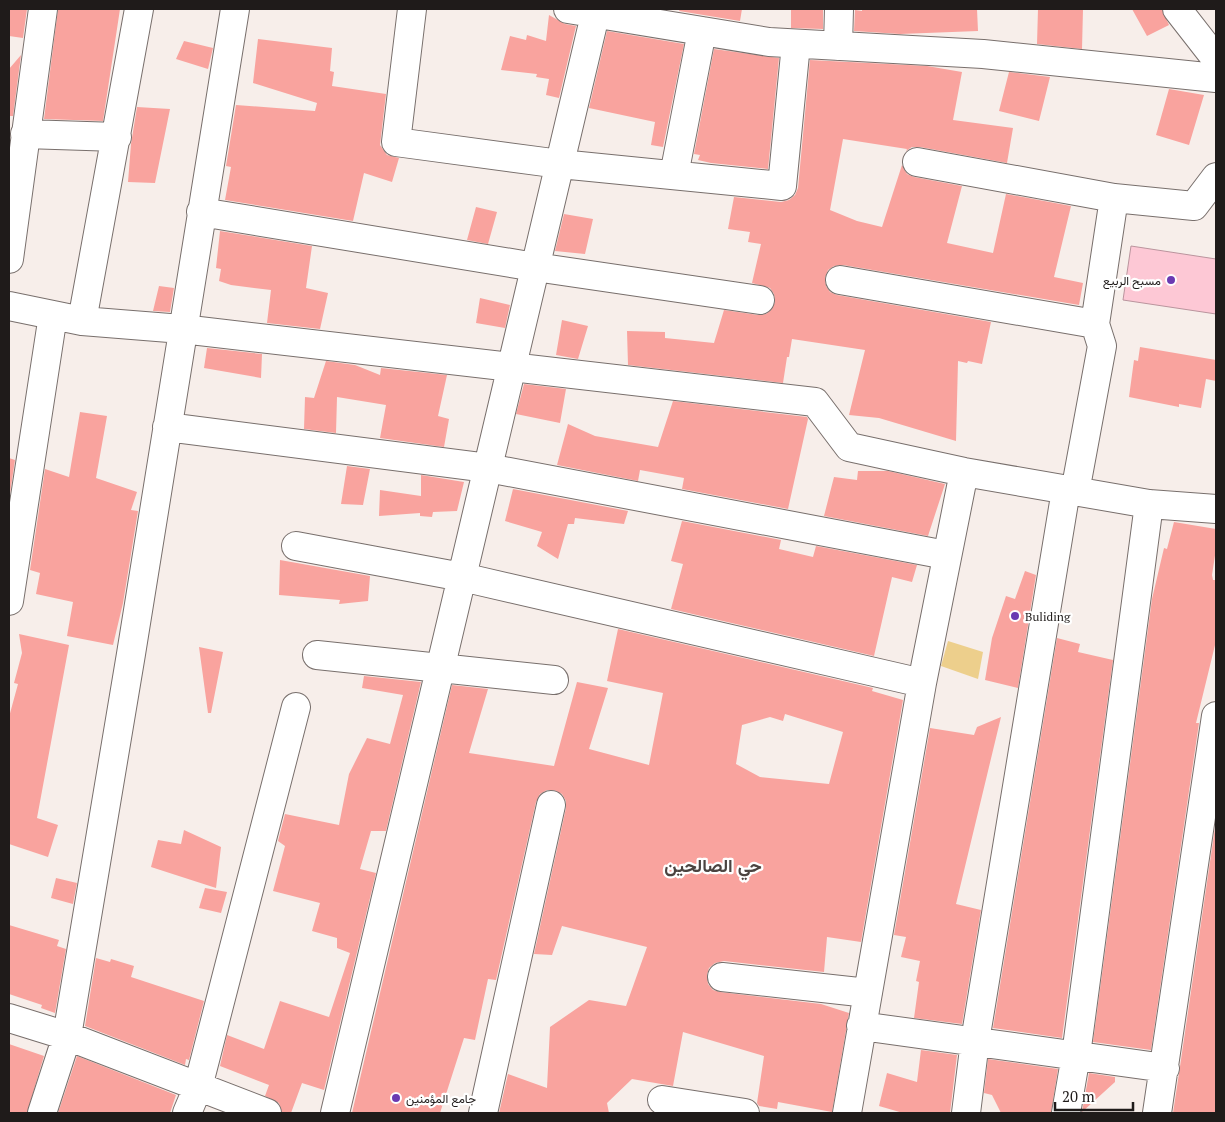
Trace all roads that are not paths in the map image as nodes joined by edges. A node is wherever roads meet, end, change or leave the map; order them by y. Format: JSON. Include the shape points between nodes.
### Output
{"nodes":[{"id":1,"x":42,"y":9,"type":"edge"},
{"id":2,"x":139,"y":9,"type":"edge"},
{"id":3,"x":235,"y":9,"type":"edge"},
{"id":4,"x":412,"y":9,"type":"edge"},
{"id":5,"x":839,"y":9,"type":"edge"},
{"id":6,"x":1177,"y":9,"type":"edge"},
{"id":7,"x":577,"y":10,"type":"edge"},
{"id":8,"x":702,"y":31,"type":"junction"},
{"id":9,"x":796,"y":44,"type":"junction"},
{"id":10,"x":838,"y":46,"type":"junction"},
{"id":11,"x":1216,"y":59,"type":"edge"},
{"id":12,"x":1216,"y":78,"type":"edge"},
{"id":13,"x":26,"y":134,"type":"junction"},
{"id":14,"x":117,"y":137,"type":"junction"},
{"id":15,"x":917,"y":162,"type":"dead end"},
{"id":16,"x":560,"y":164,"type":"junction"},
{"id":17,"x":674,"y":175,"type":"junction"},
{"id":18,"x":1216,"y":177,"type":"edge"},
{"id":19,"x":1114,"y":198,"type":"junction"},
{"id":20,"x":201,"y":212,"type":"junction"},
{"id":21,"x":9,"y":259,"type":"edge"},
{"id":22,"x":535,"y":266,"type":"junction"},
{"id":23,"x":840,"y":280,"type":"dead end"},
{"id":24,"x":760,"y":300,"type":"dead end"},
{"id":25,"x":9,"y":306,"type":"edge"},
{"id":26,"x":53,"y":315,"type":"junction"},
{"id":27,"x":82,"y":321,"type":"junction"},
{"id":28,"x":1095,"y":324,"type":"junction"},
{"id":29,"x":182,"y":329,"type":"junction"},
{"id":30,"x":512,"y":366,"type":"junction"},
{"id":31,"x":167,"y":427,"type":"junction"},
{"id":32,"x":488,"y":468,"type":"junction"},
{"id":33,"x":964,"y":472,"type":"junction"},
{"id":34,"x":1071,"y":491,"type":"junction"},
{"id":35,"x":1149,"y":504,"type":"junction"},
{"id":36,"x":1216,"y":509,"type":"edge"},
{"id":37,"x":296,"y":546,"type":"dead end"},
{"id":38,"x":946,"y":555,"type":"junction"},
{"id":39,"x":462,"y":577,"type":"junction"},
{"id":40,"x":9,"y":601,"type":"edge"},
{"id":41,"x":318,"y":655,"type":"dead end"},
{"id":42,"x":441,"y":668,"type":"junction"},
{"id":43,"x":554,"y":680,"type":"dead end"},
{"id":44,"x":922,"y":682,"type":"junction"},
{"id":45,"x":296,"y":707,"type":"dead end"},
{"id":46,"x":1216,"y":716,"type":"edge"},
{"id":47,"x":550,"y":805,"type":"dead end"},
{"id":48,"x":722,"y":977,"type":"dead end"},
{"id":49,"x":868,"y":993,"type":"junction"},
{"id":50,"x":9,"y":1018,"type":"edge"},
{"id":51,"x":861,"y":1026,"type":"junction"},
{"id":52,"x":67,"y":1036,"type":"junction"},
{"id":53,"x":975,"y":1042,"type":"junction"},
{"id":54,"x":1076,"y":1055,"type":"junction"},
{"id":55,"x":1165,"y":1068,"type":"junction"},
{"id":56,"x":198,"y":1086,"type":"junction"},
{"id":57,"x":662,"y":1100,"type":"dead end"},
{"id":58,"x":42,"y":1113,"type":"edge"},
{"id":59,"x":187,"y":1113,"type":"edge"},
{"id":60,"x":267,"y":1113,"type":"edge"},
{"id":61,"x":335,"y":1113,"type":"edge"},
{"id":62,"x":483,"y":1113,"type":"edge"},
{"id":63,"x":745,"y":1113,"type":"edge"},
{"id":64,"x":847,"y":1113,"type":"edge"},
{"id":65,"x":966,"y":1113,"type":"edge"},
{"id":66,"x":1066,"y":1113,"type":"edge"},
{"id":67,"x":1157,"y":1113,"type":"edge"}],
"edges":[{"from":1,"to":13,"type":"street"},
{"from":2,"to":14,"type":"street"},
{"from":3,"to":20,"type":"street"},
{"from":4,"to":16,"type":"street","via":[[396,142]]},
{"from":5,"to":10,"type":"street"},
{"from":6,"to":11,"type":"street"},
{"from":7,"to":8,"type":"street"},
{"from":7,"to":16,"type":"street"},
{"from":8,"to":9,"type":"street"},
{"from":8,"to":17,"type":"street"},
{"from":9,"to":10,"type":"street"},
{"from":9,"to":17,"type":"street","via":[[782,186]]},
{"from":10,"to":12,"type":"street","via":[[983,54]]},
{"from":13,"to":14,"type":"street"},
{"from":13,"to":21,"type":"street"},
{"from":14,"to":27,"type":"street"},
{"from":15,"to":19,"type":"street"},
{"from":16,"to":17,"type":"street"},
{"from":16,"to":22,"type":"street"},
{"from":18,"to":19,"type":"street","via":[[1194,206]]},
{"from":19,"to":28,"type":"street"},
{"from":20,"to":22,"type":"street"},
{"from":20,"to":29,"type":"street"},
{"from":22,"to":24,"type":"street"},
{"from":22,"to":30,"type":"street"},
{"from":23,"to":28,"type":"street"},
{"from":25,"to":26,"type":"street"},
{"from":26,"to":27,"type":"street"},
{"from":26,"to":40,"type":"street"},
{"from":27,"to":29,"type":"street"},
{"from":28,"to":34,"type":"street","via":[[1102,346]]},
{"from":29,"to":30,"type":"street"},
{"from":29,"to":31,"type":"street"},
{"from":30,"to":32,"type":"street"},
{"from":30,"to":33,"type":"street","via":[[815,402],[849,447]]},
{"from":31,"to":32,"type":"street"},
{"from":31,"to":52,"type":"street"},
{"from":32,"to":38,"type":"street"},
{"from":32,"to":39,"type":"street"},
{"from":33,"to":34,"type":"street"},
{"from":33,"to":38,"type":"street"},
{"from":34,"to":35,"type":"street"},
{"from":34,"to":53,"type":"street"},
{"from":35,"to":36,"type":"street"},
{"from":35,"to":54,"type":"street"},
{"from":37,"to":39,"type":"street"},
{"from":38,"to":44,"type":"street"},
{"from":39,"to":42,"type":"street"},
{"from":39,"to":44,"type":"street"},
{"from":41,"to":42,"type":"street"},
{"from":42,"to":43,"type":"street"},
{"from":42,"to":61,"type":"street"},
{"from":44,"to":49,"type":"street"},
{"from":45,"to":56,"type":"street"},
{"from":46,"to":55,"type":"street"},
{"from":47,"to":62,"type":"street"},
{"from":48,"to":49,"type":"street"},
{"from":49,"to":51,"type":"street"},
{"from":50,"to":52,"type":"street"},
{"from":51,"to":53,"type":"street"},
{"from":51,"to":64,"type":"street"},
{"from":52,"to":56,"type":"street"},
{"from":52,"to":58,"type":"street"},
{"from":53,"to":54,"type":"street"},
{"from":53,"to":65,"type":"street"},
{"from":54,"to":55,"type":"street"},
{"from":54,"to":66,"type":"street"},
{"from":55,"to":67,"type":"street"},
{"from":56,"to":59,"type":"street"},
{"from":56,"to":60,"type":"street"},
{"from":57,"to":63,"type":"street"}]}
